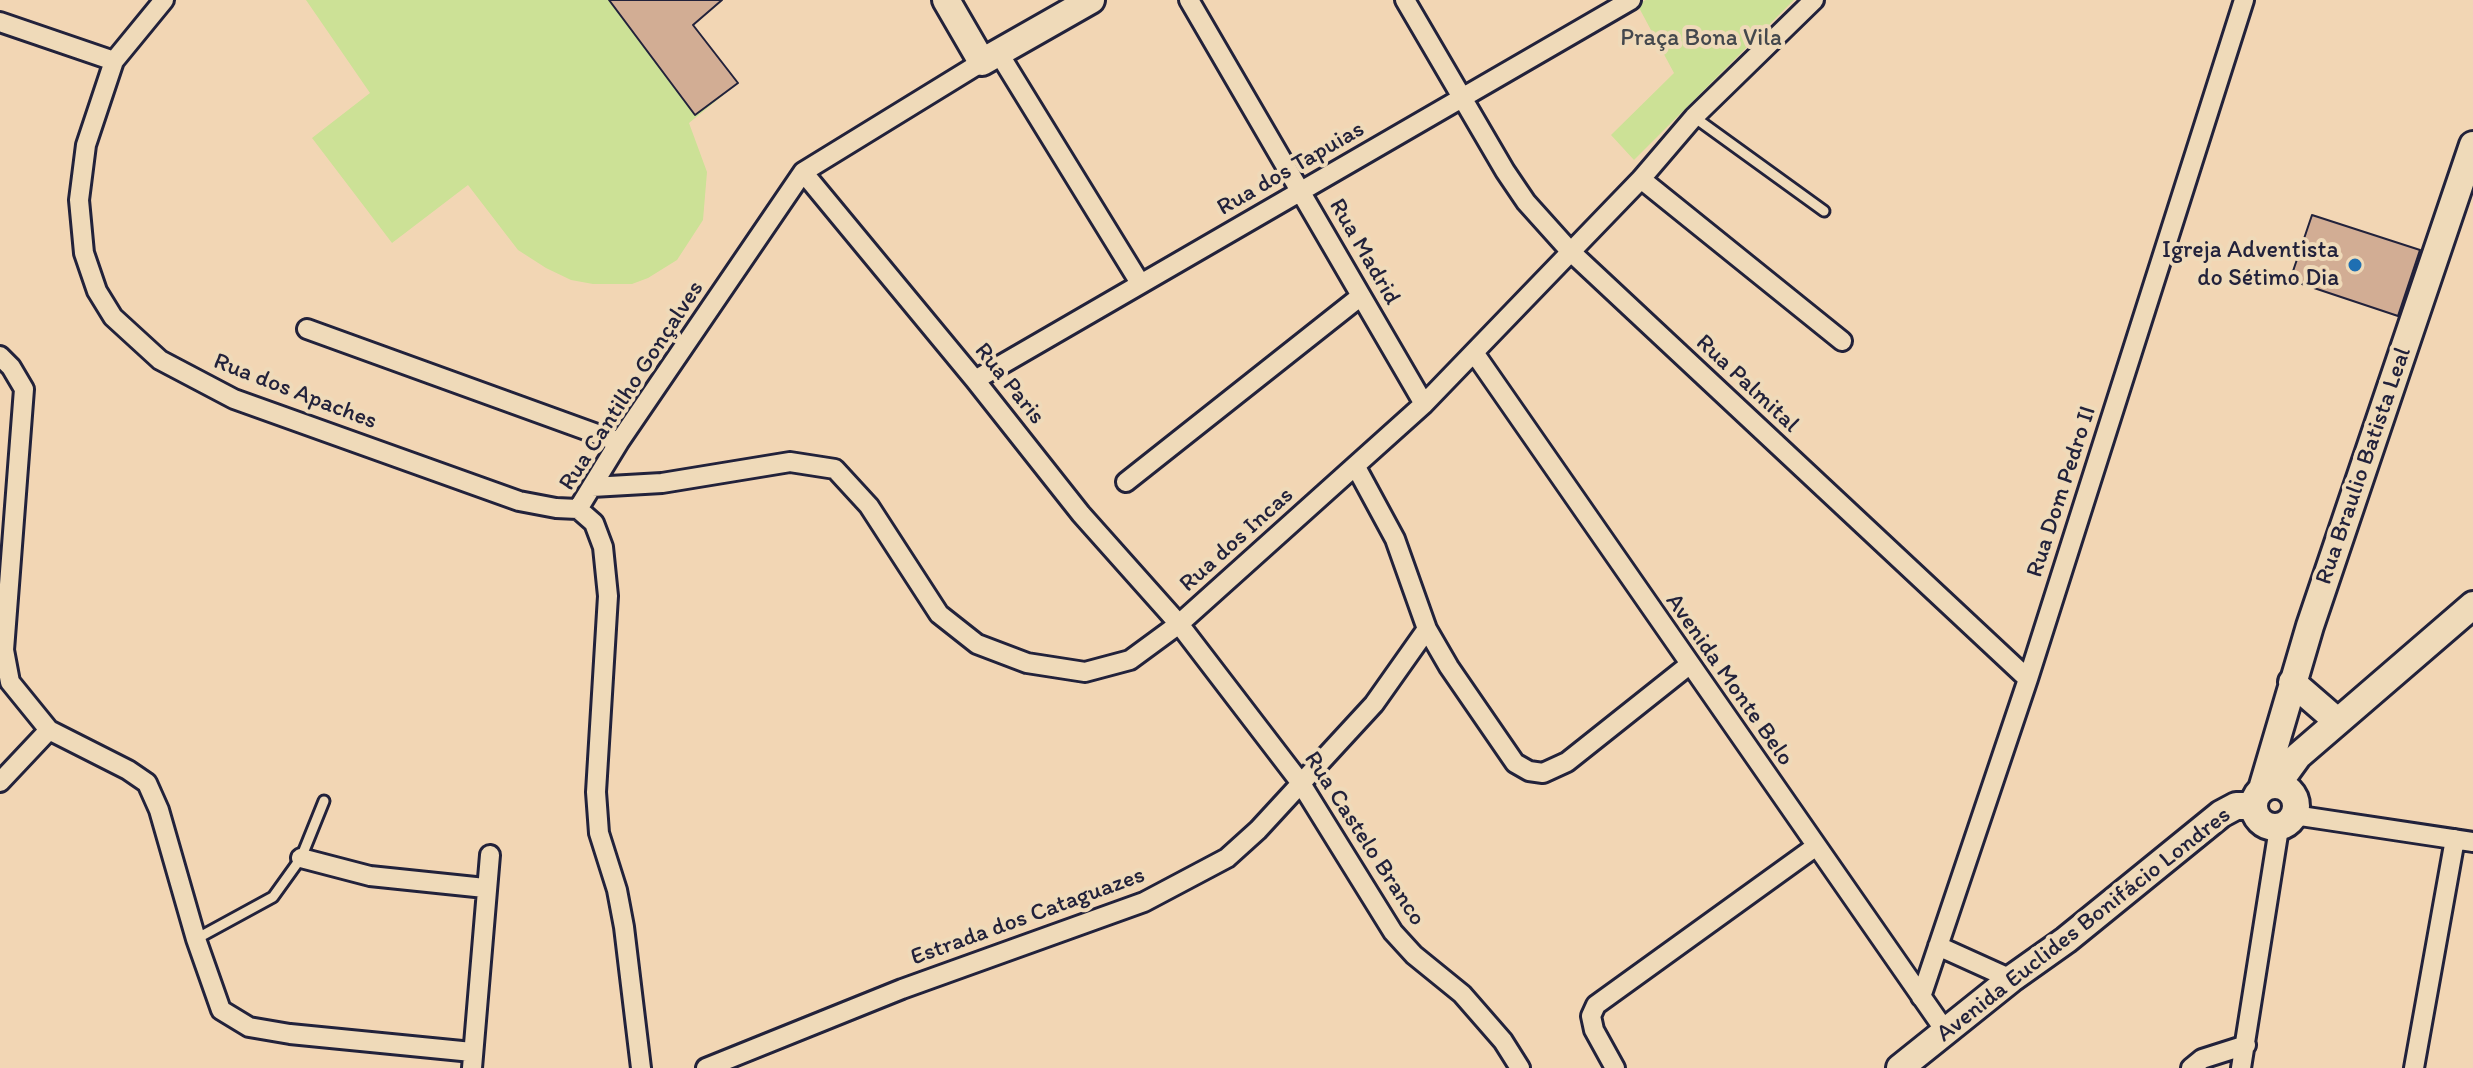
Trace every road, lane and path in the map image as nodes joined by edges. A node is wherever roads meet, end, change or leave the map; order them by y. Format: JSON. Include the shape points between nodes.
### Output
{"nodes":[{"id":1,"x":164,"y":0,"type":"edge"},
{"id":2,"x":946,"y":0,"type":"edge"},
{"id":3,"x":1091,"y":0,"type":"edge"},
{"id":4,"x":1189,"y":0,"type":"edge"},
{"id":5,"x":1405,"y":0,"type":"edge"},
{"id":6,"x":1631,"y":0,"type":"edge"},
{"id":7,"x":1814,"y":0,"type":"edge"},
{"id":8,"x":2244,"y":0,"type":"edge"},
{"id":9,"x":0,"y":22,"type":"edge"},
{"id":10,"x":990,"y":57,"type":"junction"},
{"id":11,"x":114,"y":61,"type":"junction"},
{"id":12,"x":1464,"y":98,"type":"junction"},
{"id":13,"x":1694,"y":117,"type":"junction"},
{"id":14,"x":2473,"y":145,"type":"edge"},
{"id":15,"x":803,"y":172,"type":"junction"},
{"id":16,"x":1641,"y":179,"type":"junction"},
{"id":17,"x":1301,"y":189,"type":"junction"},
{"id":18,"x":1824,"y":211,"type":"dead end"},
{"id":19,"x":1570,"y":251,"type":"junction"},
{"id":20,"x":1140,"y":283,"type":"junction"},
{"id":21,"x":1361,"y":296,"type":"junction"},
{"id":22,"x":307,"y":329,"type":"dead end"},
{"id":23,"x":1842,"y":341,"type":"dead end"},
{"id":24,"x":1475,"y":354,"type":"junction"},
{"id":25,"x":0,"y":356,"type":"edge"},
{"id":26,"x":975,"y":380,"type":"junction"},
{"id":27,"x":1424,"y":404,"type":"junction"},
{"id":28,"x":619,"y":442,"type":"junction"},
{"id":29,"x":1356,"y":467,"type":"junction"},
{"id":30,"x":1126,"y":482,"type":"dead end"},
{"id":31,"x":592,"y":487,"type":"junction"},
{"id":32,"x":578,"y":509,"type":"junction"},
{"id":33,"x":2473,"y":605,"type":"edge"},
{"id":34,"x":1179,"y":624,"type":"junction"},
{"id":35,"x":1427,"y":629,"type":"junction"},
{"id":36,"x":1689,"y":665,"type":"junction"},
{"id":37,"x":2028,"y":679,"type":"junction"},
{"id":38,"x":2292,"y":682,"type":"junction"},
{"id":39,"x":2337,"y":721,"type":"junction"},
{"id":40,"x":49,"y":730,"type":"junction"},
{"id":41,"x":0,"y":782,"type":"edge"},
{"id":42,"x":1300,"y":782,"type":"junction"},
{"id":43,"x":2264,"y":794,"type":"junction"},
{"id":44,"x":324,"y":801,"type":"dead end"},
{"id":45,"x":2286,"y":821,"type":"junction"},
{"id":46,"x":2464,"y":840,"type":"edge"},
{"id":47,"x":1815,"y":847,"type":"junction"},
{"id":48,"x":490,"y":855,"type":"dead end"},
{"id":49,"x":301,"y":858,"type":"junction"},
{"id":50,"x":485,"y":888,"type":"junction"},
{"id":51,"x":196,"y":939,"type":"junction"},
{"id":52,"x":1938,"y":946,"type":"junction"},
{"id":53,"x":2011,"y":979,"type":"junction"},
{"id":54,"x":1921,"y":997,"type":"junction"},
{"id":55,"x":1946,"y":1032,"type":"junction"},
{"id":56,"x":2246,"y":1045,"type":"junction"},
{"id":57,"x":472,"y":1060,"type":"edge"},
{"id":58,"x":1910,"y":1063,"type":"edge"},
{"id":59,"x":641,"y":1068,"type":"edge"},
{"id":60,"x":706,"y":1068,"type":"edge"},
{"id":61,"x":1520,"y":1068,"type":"edge"},
{"id":62,"x":1615,"y":1068,"type":"edge"},
{"id":63,"x":2191,"y":1068,"type":"edge"},
{"id":64,"x":2241,"y":1068,"type":"edge"},
{"id":65,"x":2414,"y":1068,"type":"edge"}],
"edges":[{"from":1,"to":11,"type":"street","name":"Rua dos Apaches"},
{"from":2,"to":10,"type":"street"},
{"from":3,"to":10,"type":"street"},
{"from":4,"to":17,"type":"street","name":"Rua Madrid"},
{"from":5,"to":12,"type":"street","name":"Rua Palmital"},
{"from":6,"to":12,"type":"street","name":"Rua dos Tapuias"},
{"from":7,"to":13,"type":"street","name":"Rua dos Incas"},
{"from":8,"to":37,"type":"street","name":"Rua Dom Pedro II"},
{"from":9,"to":11,"type":"street"},
{"from":10,"to":15,"type":"street"},
{"from":10,"to":20,"type":"street"},
{"from":11,"to":32,"type":"street","name":"Rua dos Apaches","via":[[86,145],[79,200],[84,253],[113,317],[160,360],[234,399],[519,501]]},
{"from":12,"to":17,"type":"street","name":"Rua dos Tapuias"},
{"from":12,"to":19,"type":"street","name":"Rua Palmital","via":[[1526,202]]},
{"from":13,"to":16,"type":"street","name":"Rua dos Incas"},
{"from":13,"to":18,"type":"lane"},
{"from":14,"to":38,"type":"street","name":"Rua Braulio Batista Leal"},
{"from":15,"to":26,"type":"street","name":"Rua Paris"},
{"from":15,"to":28,"type":"street","name":"Rua Cantilho Gonçalves"},
{"from":16,"to":19,"type":"street","name":"Rua dos Incas"},
{"from":16,"to":23,"type":"street"},
{"from":17,"to":20,"type":"street","name":"Rua dos Tapuias"},
{"from":17,"to":21,"type":"street","name":"Rua Madrid"},
{"from":19,"to":24,"type":"street","name":"Rua dos Incas"},
{"from":19,"to":37,"type":"street","name":"Rua Palmital"},
{"from":20,"to":26,"type":"street","name":"Rua dos Tapuias"},
{"from":21,"to":27,"type":"street","name":"Rua Madrid"},
{"from":21,"to":30,"type":"street"},
{"from":22,"to":28,"type":"street"},
{"from":24,"to":27,"type":"street","name":"Rua dos Incas"},
{"from":24,"to":36,"type":"street","name":"Avenida Monte Belo"},
{"from":25,"to":40,"type":"street","via":[[24,389],[4,650],[10,682]]},
{"from":26,"to":34,"type":"street","name":"Rua Paris","via":[[1081,514]]},
{"from":27,"to":29,"type":"street","name":"Rua dos Incas"},
{"from":28,"to":31,"type":"street","name":"Rua Cantilho Gonçalves"},
{"from":29,"to":34,"type":"street","name":"Rua dos Incas"},
{"from":29,"to":35,"type":"street","via":[[1395,539]]},
{"from":31,"to":32,"type":"street","name":"Rua Cantilho Gonçalves"},
{"from":31,"to":34,"type":"street","name":"Rua dos Incas","via":[[662,483],[790,462],[835,469],[869,506],[939,614],[977,644],[1027,663],[1085,672],[1130,660]]},
{"from":32,"to":59,"type":"street","name":"Rua Cantilho Gonçalves","via":[[594,523],[603,547],[608,596],[596,792],[599,833],[624,927]]},
{"from":33,"to":39,"type":"street"},
{"from":34,"to":42,"type":"street","name":"Rua Castelo Branco"},
{"from":35,"to":36,"type":"street","via":[[1515,763],[1543,773],[1567,762]]},
{"from":35,"to":42,"type":"street","name":"Estrada dos Cataguazes","via":[[1374,704]]},
{"from":36,"to":47,"type":"street","name":"Avenida Monte Belo"},
{"from":37,"to":52,"type":"street","name":"Rua Dom Pedro II"},
{"from":38,"to":39,"type":"street"},
{"from":38,"to":43,"type":"street","name":"Rua Braulio Batista Leal"},
{"from":39,"to":43,"type":"street"},
{"from":40,"to":41,"type":"street"},
{"from":40,"to":51,"type":"street","via":[[147,783]]},
{"from":42,"to":60,"type":"street","name":"Estrada dos Cataguazes","via":[[1227,858],[1144,902],[902,989]]},
{"from":42,"to":61,"type":"street","name":"Rua Castelo Branco","via":[[1393,932],[1462,994]]},
{"from":43,"to":45,"type":"street","via":[[2261,823]]},
{"from":43,"to":45,"type":"street","via":[[2287,788],[2294,796],[2296,805]]},
{"from":43,"to":53,"type":"street","name":"Avenida Euclides Bonifácio Londres","via":[[2221,814]]},
{"from":44,"to":49,"type":"lane"},
{"from":45,"to":46,"type":"street"},
{"from":45,"to":56,"type":"street"},
{"from":46,"to":65,"type":"street"},
{"from":47,"to":54,"type":"street","name":"Avenida Monte Belo"},
{"from":47,"to":62,"type":"street","via":[[1596,1005],[1591,1016]]},
{"from":48,"to":50,"type":"street"},
{"from":49,"to":50,"type":"street","via":[[370,876]]},
{"from":49,"to":51,"type":"lane","via":[[273,897]]},
{"from":50,"to":57,"type":"street"},
{"from":51,"to":57,"type":"street","via":[[221,1010],[249,1027]]},
{"from":52,"to":53,"type":"street"},
{"from":52,"to":54,"type":"street","name":"Rua Dom Pedro II"},
{"from":53,"to":55,"type":"street","name":"Avenida Euclides Bonifácio Londres"},
{"from":54,"to":55,"type":"street","name":"Avenida Monte Belo"},
{"from":55,"to":58,"type":"street","name":"Avenida Euclides Bonifácio Londres"},
{"from":56,"to":63,"type":"street","via":[[2202,1059]]},
{"from":56,"to":64,"type":"street"}]}
